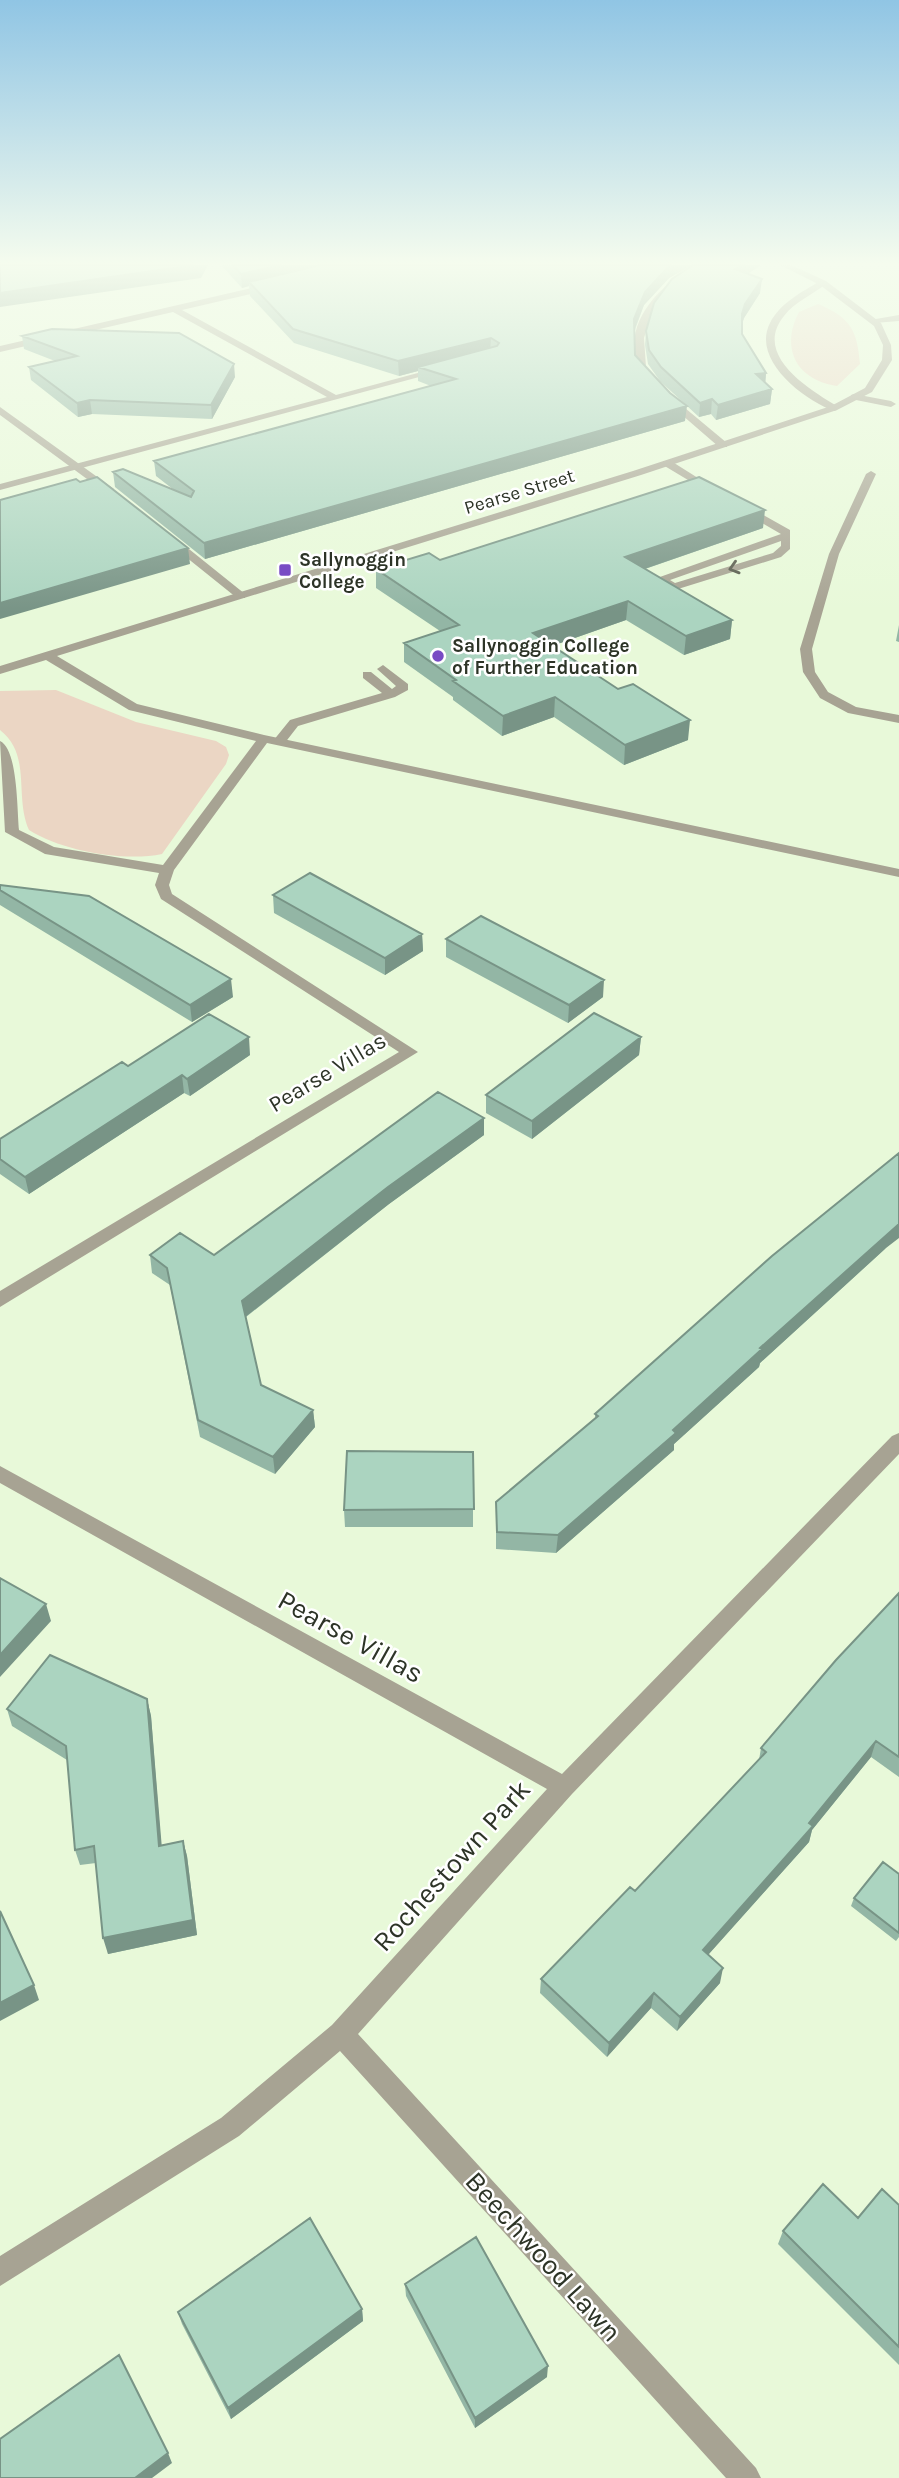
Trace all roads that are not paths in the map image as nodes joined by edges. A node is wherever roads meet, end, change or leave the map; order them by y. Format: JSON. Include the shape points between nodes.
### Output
{"nodes":[{"id":1,"x":304,"y":381,"type":"edge"},
{"id":2,"x":399,"y":381,"type":"edge"},
{"id":3,"x":652,"y":381,"type":"edge"},
{"id":4,"x":792,"y":381,"type":"edge"},
{"id":5,"x":874,"y":381,"type":"edge"},
{"id":6,"x":657,"y":386,"type":"edge"},
{"id":7,"x":666,"y":395,"type":"edge"},
{"id":8,"x":854,"y":397,"type":"junction"},
{"id":9,"x":335,"y":398,"type":"junction"},
{"id":10,"x":891,"y":404,"type":"dead end"},
{"id":11,"x":834,"y":408,"type":"junction"},
{"id":12,"x":0,"y":410,"type":"edge"},
{"id":13,"x":723,"y":445,"type":"junction"},
{"id":14,"x":667,"y":463,"type":"junction"},
{"id":15,"x":79,"y":467,"type":"junction"},
{"id":16,"x":871,"y":474,"type":"dead end"},
{"id":17,"x":696,"y":482,"type":"junction"},
{"id":18,"x":683,"y":486,"type":"edge"},
{"id":19,"x":0,"y":487,"type":"edge"},
{"id":20,"x":719,"y":494,"type":"edge"},
{"id":21,"x":119,"y":499,"type":"edge"},
{"id":22,"x":730,"y":501,"type":"edge"},
{"id":23,"x":160,"y":531,"type":"edge"},
{"id":24,"x":785,"y":536,"type":"junction"},
{"id":25,"x":241,"y":596,"type":"junction"},
{"id":26,"x":48,"y":656,"type":"junction"},
{"id":27,"x":383,"y":669,"type":"dead end"},
{"id":28,"x":0,"y":670,"type":"edge"},
{"id":29,"x":368,"y":675,"type":"dead end"},
{"id":30,"x":391,"y":694,"type":"junction"},
{"id":31,"x":899,"y":719,"type":"edge"},
{"id":32,"x":264,"y":738,"type":"junction"},
{"id":33,"x":279,"y":741,"type":"junction"},
{"id":34,"x":0,"y":745,"type":"edge"},
{"id":35,"x":167,"y":870,"type":"junction"},
{"id":36,"x":899,"y":873,"type":"edge"},
{"id":37,"x":0,"y":1300,"type":"edge"},
{"id":38,"x":899,"y":1441,"type":"edge"},
{"id":39,"x":0,"y":1474,"type":"edge"},
{"id":40,"x":564,"y":1787,"type":"junction"},
{"id":41,"x":341,"y":2034,"type":"junction"},
{"id":42,"x":0,"y":2272,"type":"edge"},
{"id":43,"x":746,"y":2478,"type":"edge"}],
"edges":[{"from":1,"to":9,"type":"street"},
{"from":2,"to":9,"type":"street"},
{"from":3,"to":6,"type":"street"},
{"from":4,"to":11,"type":"street"},
{"from":5,"to":8,"type":"street","name":"Pearse Street","via":[[869,390]]},
{"from":7,"to":13,"type":"street"},
{"from":8,"to":10,"type":"street"},
{"from":8,"to":11,"type":"street","name":"Pearse Street"},
{"from":9,"to":15,"type":"street"},
{"from":11,"to":13,"type":"street","name":"Pearse Street"},
{"from":12,"to":15,"type":"street"},
{"from":13,"to":14,"type":"street","name":"Pearse Street"},
{"from":14,"to":17,"type":"street"},
{"from":14,"to":25,"type":"street","name":"Pearse Street"},
{"from":15,"to":19,"type":"street"},
{"from":15,"to":21,"type":"street"},
{"from":16,"to":31,"type":"street","via":[[834,554],[806,649],[807,660],[824,695],[852,710]]},
{"from":17,"to":18,"type":"street"},
{"from":17,"to":20,"type":"street"},
{"from":22,"to":24,"type":"street","via":[[786,532]]},
{"from":23,"to":25,"type":"street"},
{"from":24,"to":24,"type":"street","one_way":true,"via":[[786,547],[776,555],[674,587],[661,580]]},
{"from":25,"to":26,"type":"street","name":"Pearse Street"},
{"from":26,"to":28,"type":"street","name":"Pearse Street"},
{"from":26,"to":32,"type":"street","via":[[133,707]]},
{"from":27,"to":30,"type":"street","via":[[404,687]]},
{"from":29,"to":30,"type":"street"},
{"from":30,"to":33,"type":"street","via":[[293,723]]},
{"from":32,"to":33,"type":"street"},
{"from":32,"to":35,"type":"street"},
{"from":33,"to":36,"type":"street"},
{"from":34,"to":35,"type":"street","via":[[7,764],[12,832],[50,851]]},
{"from":35,"to":37,"type":"street","name":"Pearse Villas","via":[[162,885],[166,896],[410,1052]]},
{"from":38,"to":40,"type":"street","name":"Rochestown Park"},
{"from":39,"to":40,"type":"street","name":"Pearse Villas"},
{"from":40,"to":41,"type":"street","name":"Rochestown Park"},
{"from":41,"to":42,"type":"street","name":"Rochestown Park","via":[[230,2127]]},
{"from":41,"to":43,"type":"street","name":"Beechwood Lawn"}]}
